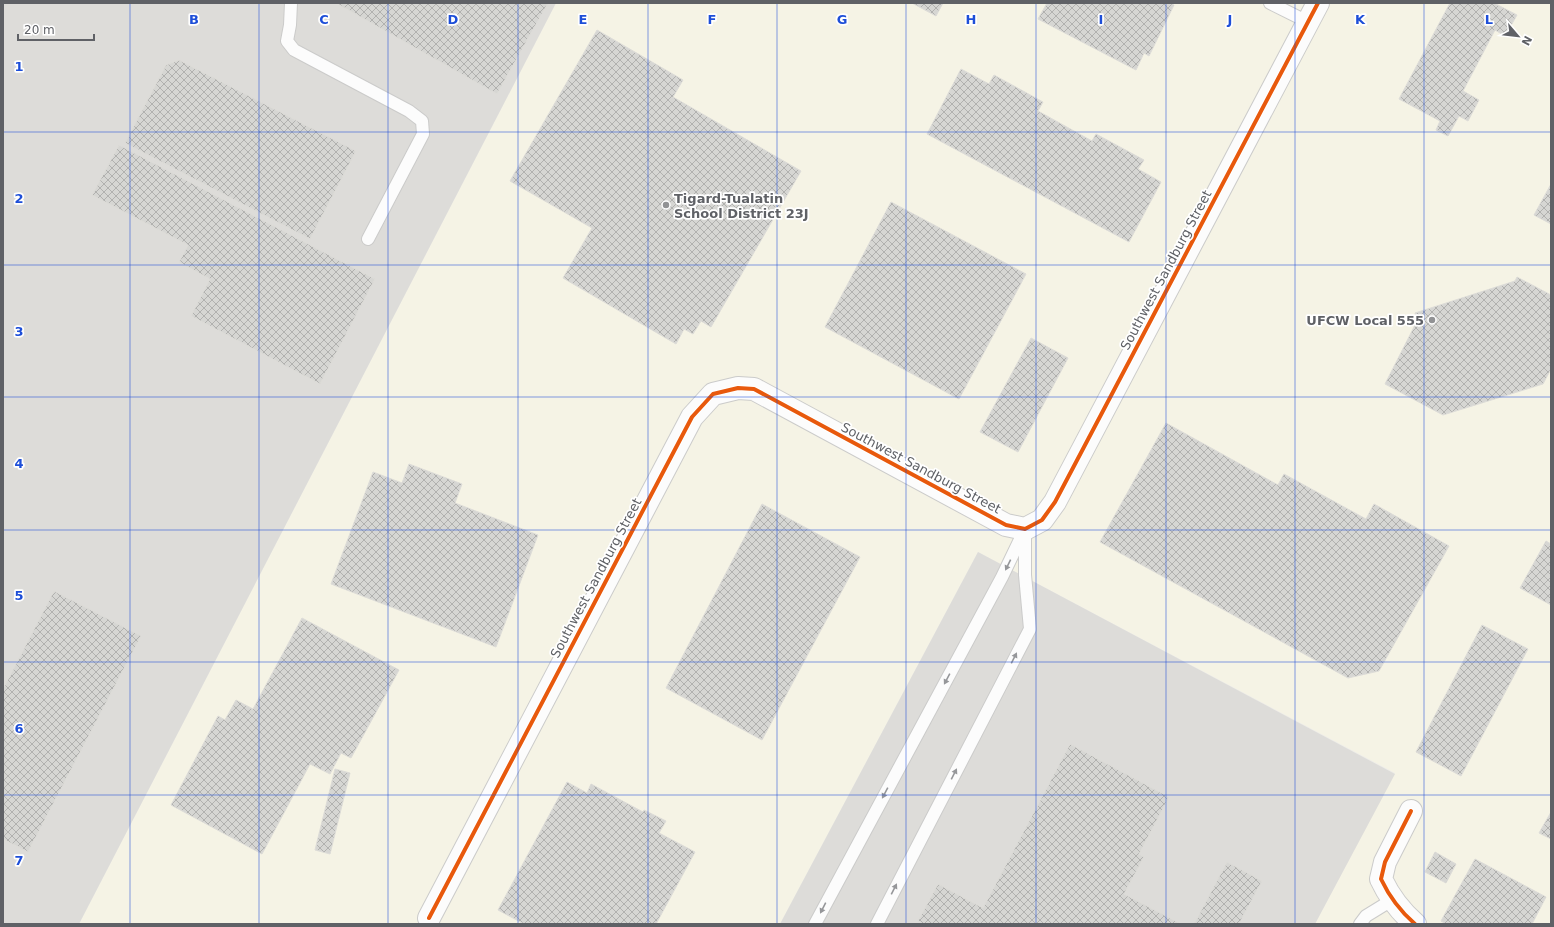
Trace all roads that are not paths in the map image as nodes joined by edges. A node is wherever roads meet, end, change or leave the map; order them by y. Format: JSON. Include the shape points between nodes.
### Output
{"nodes":[{"id":1,"x":291,"y":3,"type":"edge"},
{"id":2,"x":1270,"y":3,"type":"edge"},
{"id":3,"x":1318,"y":3,"type":"edge"},
{"id":4,"x":1308,"y":22,"type":"junction"},
{"id":5,"x":368,"y":239,"type":"dead end"},
{"id":6,"x":1025,"y":529,"type":"junction"},
{"id":7,"x":1411,"y":811,"type":"dead end"},
{"id":8,"x":1392,"y":900,"type":"junction"},
{"id":9,"x":430,"y":921,"type":"edge"},
{"id":10,"x":815,"y":924,"type":"edge"},
{"id":11,"x":877,"y":924,"type":"edge"},
{"id":12,"x":1360,"y":924,"type":"edge"},
{"id":13,"x":1415,"y":924,"type":"edge"}],
"edges":[{"from":1,"to":5,"type":"lane","via":[[287,41],[294,50],[409,111],[422,121],[423,134]]},
{"from":2,"to":4,"type":"lane"},
{"from":3,"to":4,"type":"street","name":"Southwest Sandburg Street"},
{"from":4,"to":6,"type":"street","name":"Southwest Sandburg Street","via":[[1055,502],[1042,520]]},
{"from":6,"to":9,"type":"street","name":"Southwest Sandburg Street","via":[[1006,526],[754,389],[738,388],[713,394],[692,417]]},
{"from":6,"to":10,"type":"lane","one_way":true,"via":[[1002,577]]},
{"from":11,"to":6,"type":"lane","one_way":true,"via":[[1030,628],[1025,575]]},
{"from":7,"to":8,"type":"street","via":[[1385,862],[1380,879]]},
{"from":8,"to":12,"type":"lane","via":[[1366,916]]},
{"from":8,"to":13,"type":"street"}]}
